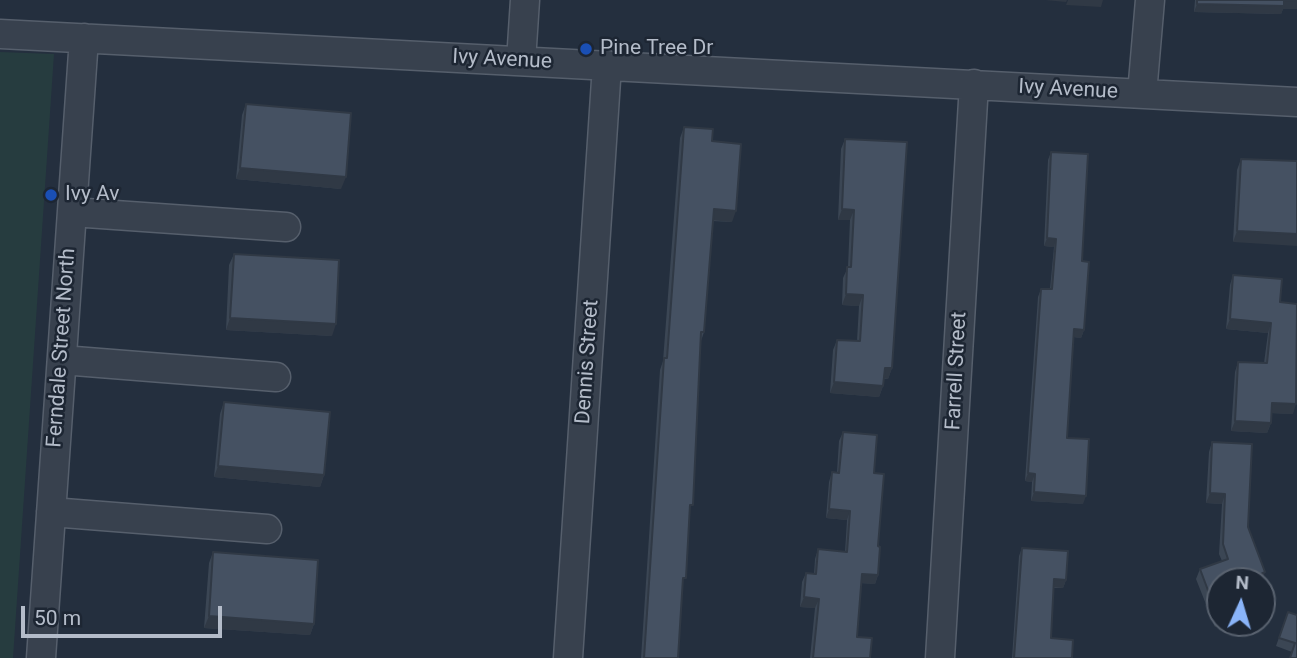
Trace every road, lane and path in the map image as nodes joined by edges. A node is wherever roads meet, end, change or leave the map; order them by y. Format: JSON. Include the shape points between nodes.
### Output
{"nodes":[{"id":1,"x":525,"y":0,"type":"edge"},
{"id":2,"x":1150,"y":0,"type":"edge"},
{"id":3,"x":0,"y":34,"type":"edge"},
{"id":4,"x":85,"y":38,"type":"junction"},
{"id":5,"x":521,"y":61,"type":"junction"},
{"id":6,"x":607,"y":65,"type":"junction"},
{"id":7,"x":974,"y":84,"type":"junction"},
{"id":8,"x":1142,"y":93,"type":"junction"},
{"id":9,"x":1297,"y":102,"type":"edge"},
{"id":10,"x":72,"y":212,"type":"junction"},
{"id":11,"x":286,"y":227,"type":"dead end"},
{"id":12,"x":62,"y":360,"type":"junction"},
{"id":13,"x":276,"y":377,"type":"dead end"},
{"id":14,"x":51,"y":512,"type":"junction"},
{"id":15,"x":267,"y":529,"type":"dead end"},
{"id":16,"x":41,"y":658,"type":"edge"},
{"id":17,"x":568,"y":658,"type":"edge"},
{"id":18,"x":940,"y":658,"type":"edge"}],
"edges":[{"from":1,"to":5,"type":"street"},
{"from":2,"to":8,"type":"street"},
{"from":3,"to":4,"type":"street","name":"Ivy Avenue"},
{"from":4,"to":5,"type":"street","name":"Ivy Avenue"},
{"from":4,"to":10,"type":"street","name":"Ferndale Street North"},
{"from":5,"to":6,"type":"street","name":"Ivy Avenue"},
{"from":6,"to":7,"type":"street","name":"Ivy Avenue"},
{"from":6,"to":17,"type":"street","name":"Dennis Street"},
{"from":7,"to":8,"type":"street","name":"Ivy Avenue"},
{"from":7,"to":18,"type":"street","name":"Farrell Street"},
{"from":8,"to":9,"type":"street","name":"Ivy Avenue"},
{"from":10,"to":11,"type":"street"},
{"from":10,"to":12,"type":"street","name":"Ferndale Street North"},
{"from":12,"to":13,"type":"street"},
{"from":12,"to":14,"type":"street","name":"Ferndale Street North"},
{"from":14,"to":15,"type":"street"},
{"from":14,"to":16,"type":"street","name":"Ferndale Street North"}]}
